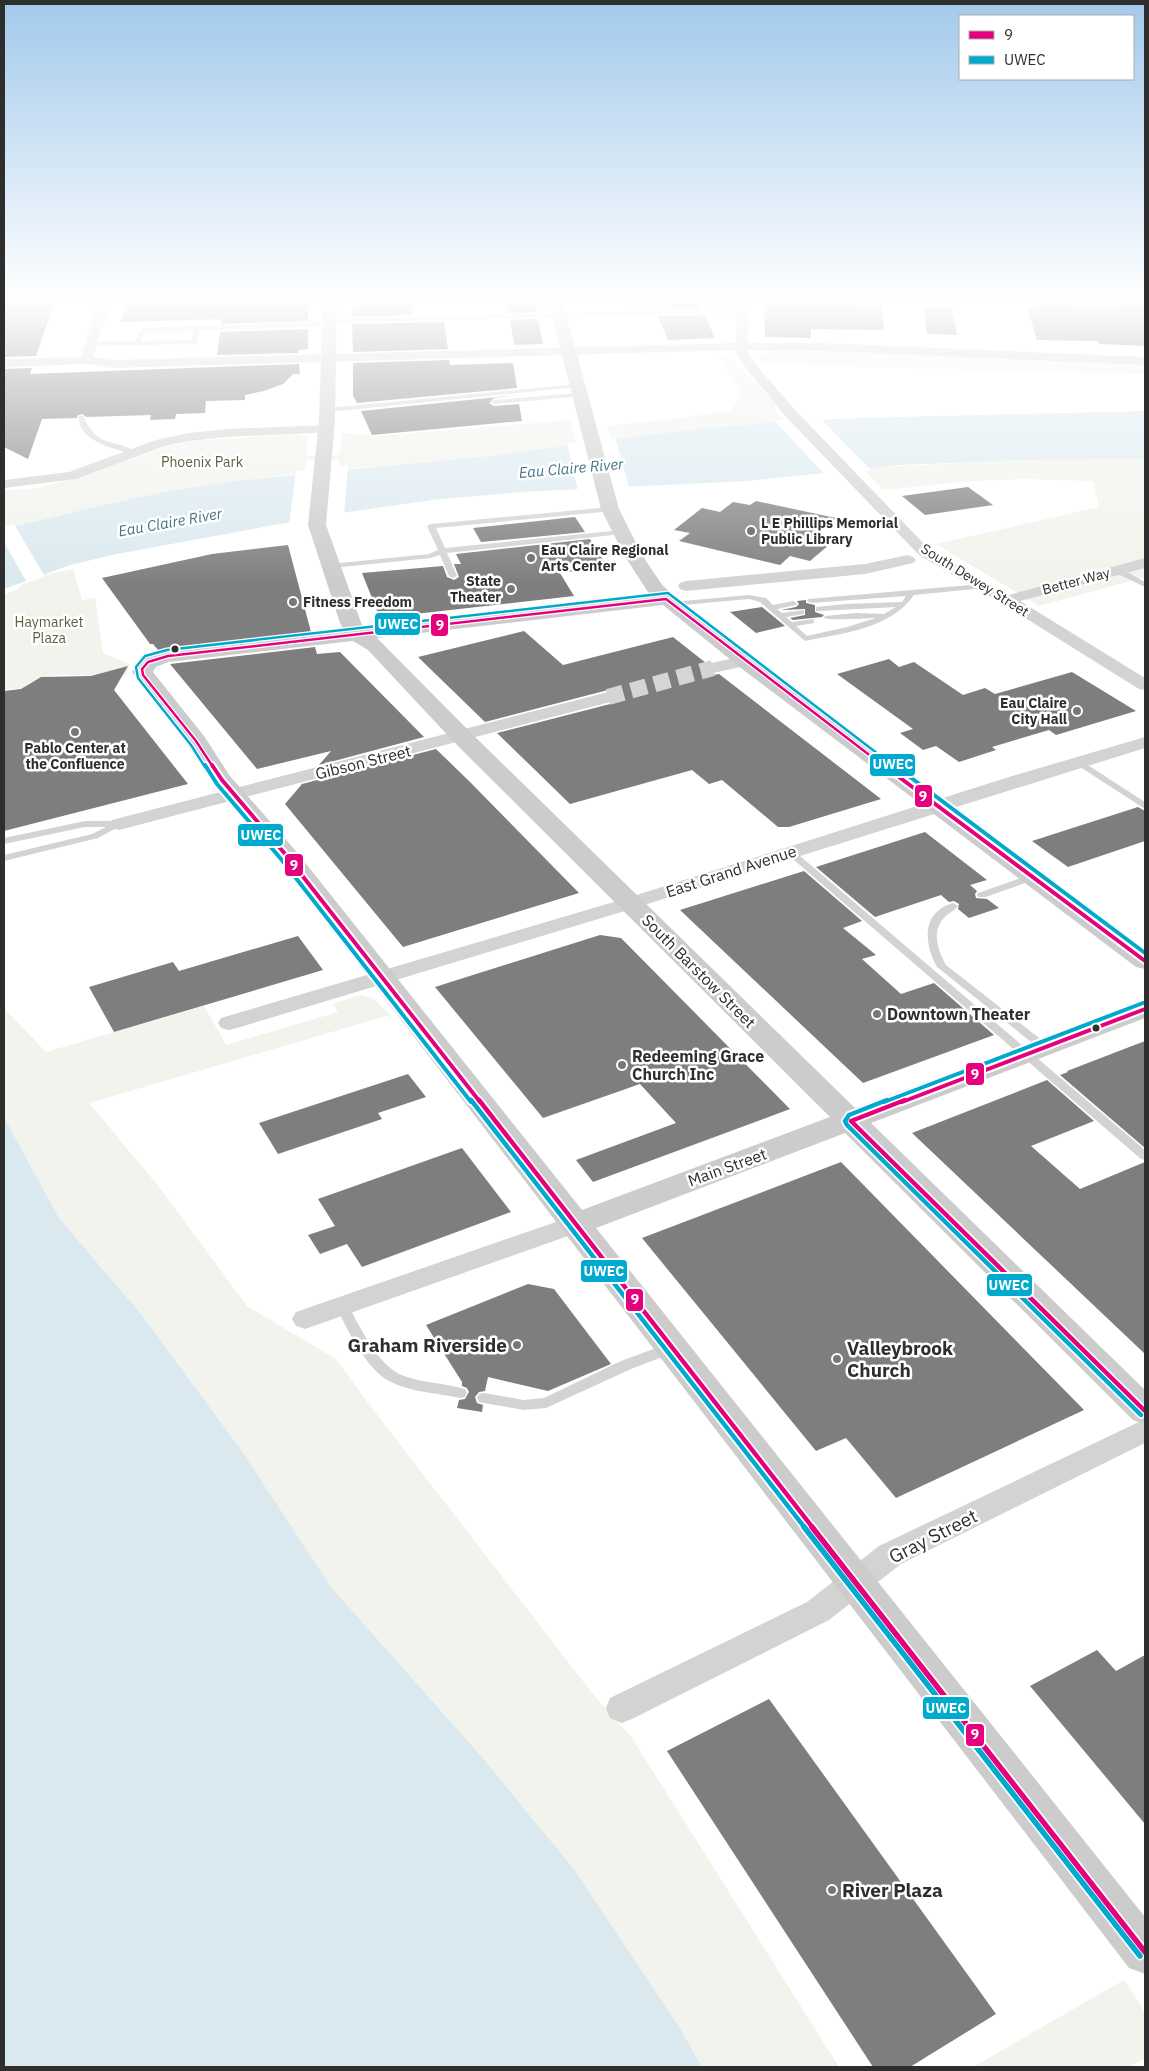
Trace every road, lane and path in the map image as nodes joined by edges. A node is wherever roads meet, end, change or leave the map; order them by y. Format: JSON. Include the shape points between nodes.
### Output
{"nodes":[{"id":1,"x":328,"y":393,"type":"edge"},
{"id":2,"x":545,"y":393,"type":"edge"},
{"id":3,"x":559,"y":393,"type":"edge"},
{"id":4,"x":579,"y":393,"type":"edge"},
{"id":5,"x":773,"y":393,"type":"edge"},
{"id":6,"x":494,"y":402,"type":"dead end"},
{"id":7,"x":328,"y":410,"type":"junction"},
{"id":8,"x":80,"y":418,"type":"dead end"},
{"id":9,"x":327,"y":429,"type":"junction"},
{"id":10,"x":134,"y":453,"type":"junction"},
{"id":11,"x":4,"y":484,"type":"edge"},
{"id":12,"x":608,"y":503,"type":"junction"},
{"id":13,"x":622,"y":532,"type":"junction"},
{"id":14,"x":442,"y":551,"type":"junction"},
{"id":15,"x":887,"y":551,"type":"dead end"},
{"id":16,"x":908,"y":560,"type":"dead end"},
{"id":17,"x":1145,"y":562,"type":"edge"},
{"id":18,"x":331,"y":566,"type":"junction"},
{"id":19,"x":865,"y":569,"type":"junction"},
{"id":20,"x":1118,"y":570,"type":"junction"},
{"id":21,"x":453,"y":576,"type":"dead end"},
{"id":22,"x":1145,"y":585,"type":"edge"},
{"id":23,"x":686,"y":586,"type":"dead end"},
{"id":24,"x":982,"y":586,"type":"junction"},
{"id":25,"x":1007,"y":600,"type":"junction"},
{"id":26,"x":905,"y":601,"type":"junction"},
{"id":27,"x":669,"y":602,"type":"junction"},
{"id":28,"x":822,"y":612,"type":"junction"},
{"id":29,"x":804,"y":615,"type":"junction"},
{"id":30,"x":888,"y":616,"type":"junction"},
{"id":31,"x":782,"y":619,"type":"junction"},
{"id":32,"x":878,"y":620,"type":"junction"},
{"id":33,"x":358,"y":635,"type":"junction"},
{"id":34,"x":744,"y":660,"type":"junction"},
{"id":35,"x":713,"y":668,"type":"tunnel mouth"},
{"id":36,"x":1145,"y":685,"type":"edge"},
{"id":37,"x":608,"y":697,"type":"tunnel mouth"},
{"id":38,"x":462,"y":736,"type":"junction"},
{"id":39,"x":1145,"y":742,"type":"edge"},
{"id":40,"x":1077,"y":762,"type":"junction"},
{"id":41,"x":235,"y":794,"type":"junction"},
{"id":42,"x":935,"y":805,"type":"junction"},
{"id":43,"x":1145,"y":806,"type":"edge"},
{"id":44,"x":119,"y":824,"type":"junction"},
{"id":45,"x":4,"y":840,"type":"edge"},
{"id":46,"x":790,"y":852,"type":"junction"},
{"id":47,"x":4,"y":858,"type":"edge"},
{"id":48,"x":1032,"y":877,"type":"junction"},
{"id":49,"x":982,"y":895,"type":"dead end"},
{"id":50,"x":631,"y":903,"type":"junction"},
{"id":51,"x":953,"y":906,"type":"dead end"},
{"id":52,"x":1145,"y":961,"type":"edge"},
{"id":53,"x":381,"y":976,"type":"junction"},
{"id":54,"x":1145,"y":1009,"type":"edge"},
{"id":55,"x":229,"y":1023,"type":"dead end"},
{"id":56,"x":1036,"y":1051,"type":"junction"},
{"id":57,"x":851,"y":1121,"type":"junction"},
{"id":58,"x":1145,"y":1156,"type":"edge"},
{"id":59,"x":576,"y":1224,"type":"junction"},
{"id":60,"x":342,"y":1306,"type":"junction"},
{"id":61,"x":305,"y":1319,"type":"dead end"},
{"id":62,"x":672,"y":1347,"type":"junction"},
{"id":63,"x":460,"y":1393,"type":"dead end"},
{"id":64,"x":484,"y":1398,"type":"dead end"},
{"id":65,"x":1145,"y":1411,"type":"edge"},
{"id":66,"x":1145,"y":1430,"type":"edge"},
{"id":67,"x":856,"y":1582,"type":"junction"},
{"id":68,"x":622,"y":1708,"type":"dead end"},
{"id":69,"x":1145,"y":1952,"type":"edge"}],
"edges":[{"from":1,"to":7,"type":"street","name":"South Barstow Street"},
{"from":2,"to":7,"type":"lane"},
{"from":3,"to":6,"type":"lane"},
{"from":4,"to":12,"type":"street"},
{"from":5,"to":24,"type":"street","name":"South Dewey Street","via":[[924,552]]},
{"from":7,"to":9,"type":"street","name":"South Barstow Street"},
{"from":8,"to":10,"type":"lane","via":[[82,426],[94,438]]},
{"from":9,"to":10,"type":"street","via":[[209,434],[174,440]]},
{"from":9,"to":18,"type":"street","name":"South Barstow Street","via":[[317,525]]},
{"from":10,"to":11,"type":"street","via":[[71,476]]},
{"from":12,"to":13,"type":"street"},
{"from":12,"to":14,"type":"lane","via":[[432,526]]},
{"from":13,"to":14,"type":"lane"},
{"from":13,"to":27,"type":"street","via":[[656,590]]},
{"from":14,"to":18,"type":"lane","via":[[431,556]]},
{"from":14,"to":21,"type":"lane"},
{"from":15,"to":19,"type":"street"},
{"from":16,"to":19,"type":"street"},
{"from":17,"to":20,"type":"street","name":"Better Way"},
{"from":18,"to":33,"type":"street","name":"South Barstow Street","via":[[350,623]]},
{"from":19,"to":23,"type":"street"},
{"from":20,"to":22,"type":"lane"},
{"from":20,"to":25,"type":"street","name":"Better Way"},
{"from":24,"to":25,"type":"street","name":"South Dewey Street"},
{"from":24,"to":26,"type":"lane"},
{"from":25,"to":36,"type":"street","name":"South Dewey Street"},
{"from":26,"to":28,"type":"lane"},
{"from":26,"to":28,"type":"lane","via":[[837,602]]},
{"from":26,"to":30,"type":"lane"},
{"from":27,"to":31,"type":"lane","via":[[749,597],[762,600]]},
{"from":27,"to":33,"type":"street"},
{"from":27,"to":34,"type":"street"},
{"from":28,"to":30,"type":"lane"},
{"from":28,"to":32,"type":"lane"},
{"from":29,"to":31,"type":"lane"},
{"from":29,"to":31,"type":"lane"},
{"from":29,"to":31,"type":"lane"},
{"from":30,"to":32,"type":"lane"},
{"from":31,"to":32,"type":"lane","via":[[805,639]]},
{"from":33,"to":38,"type":"street","name":"South Barstow Street","via":[[375,646]]},
{"from":33,"to":41,"type":"street","via":[[168,656],[144,666],[143,674]]},
{"from":34,"to":35,"type":"street"},
{"from":34,"to":42,"type":"street"},
{"from":37,"to":38,"type":"street","name":"Gibson Street"},
{"from":38,"to":41,"type":"street","name":"Gibson Street"},
{"from":38,"to":50,"type":"street","name":"South Barstow Street"},
{"from":39,"to":40,"type":"street","name":"East Grand Avenue"},
{"from":40,"to":42,"type":"street","name":"East Grand Avenue"},
{"from":40,"to":43,"type":"lane"},
{"from":41,"to":44,"type":"street","name":"Gibson Street"},
{"from":41,"to":53,"type":"street"},
{"from":42,"to":46,"type":"street","name":"East Grand Avenue"},
{"from":42,"to":48,"type":"street"},
{"from":44,"to":45,"type":"lane","via":[[85,824]]},
{"from":44,"to":47,"type":"lane","via":[[95,836]]},
{"from":46,"to":50,"type":"street","name":"East Grand Avenue"},
{"from":46,"to":56,"type":"lane"},
{"from":48,"to":49,"type":"lane"},
{"from":48,"to":52,"type":"street"},
{"from":50,"to":53,"type":"street","name":"East Grand Avenue"},
{"from":50,"to":57,"type":"street","name":"South Barstow Street"},
{"from":51,"to":56,"type":"lane","via":[[941,912],[933,925],[931,938],[935,956],[942,967]]},
{"from":53,"to":55,"type":"street","name":"East Grand Avenue"},
{"from":53,"to":59,"type":"street"},
{"from":54,"to":56,"type":"street","name":"Main Street"},
{"from":56,"to":57,"type":"street","name":"Main Street"},
{"from":56,"to":58,"type":"lane"},
{"from":57,"to":59,"type":"street","name":"Main Street"},
{"from":57,"to":65,"type":"street","name":"South Barstow Street"},
{"from":59,"to":60,"type":"street","name":"Main Street"},
{"from":59,"to":62,"type":"street"},
{"from":60,"to":61,"type":"street","name":"Main Street"},
{"from":60,"to":63,"type":"lane","via":[[361,1340],[382,1369],[394,1378]]},
{"from":62,"to":64,"type":"lane","via":[[546,1403],[524,1405]]},
{"from":62,"to":67,"type":"street"},
{"from":66,"to":67,"type":"street","name":"Gray Street","via":[[890,1555]]},
{"from":67,"to":68,"type":"street","name":"Gray Street","via":[[818,1611]]},
{"from":67,"to":69,"type":"street"}]}
